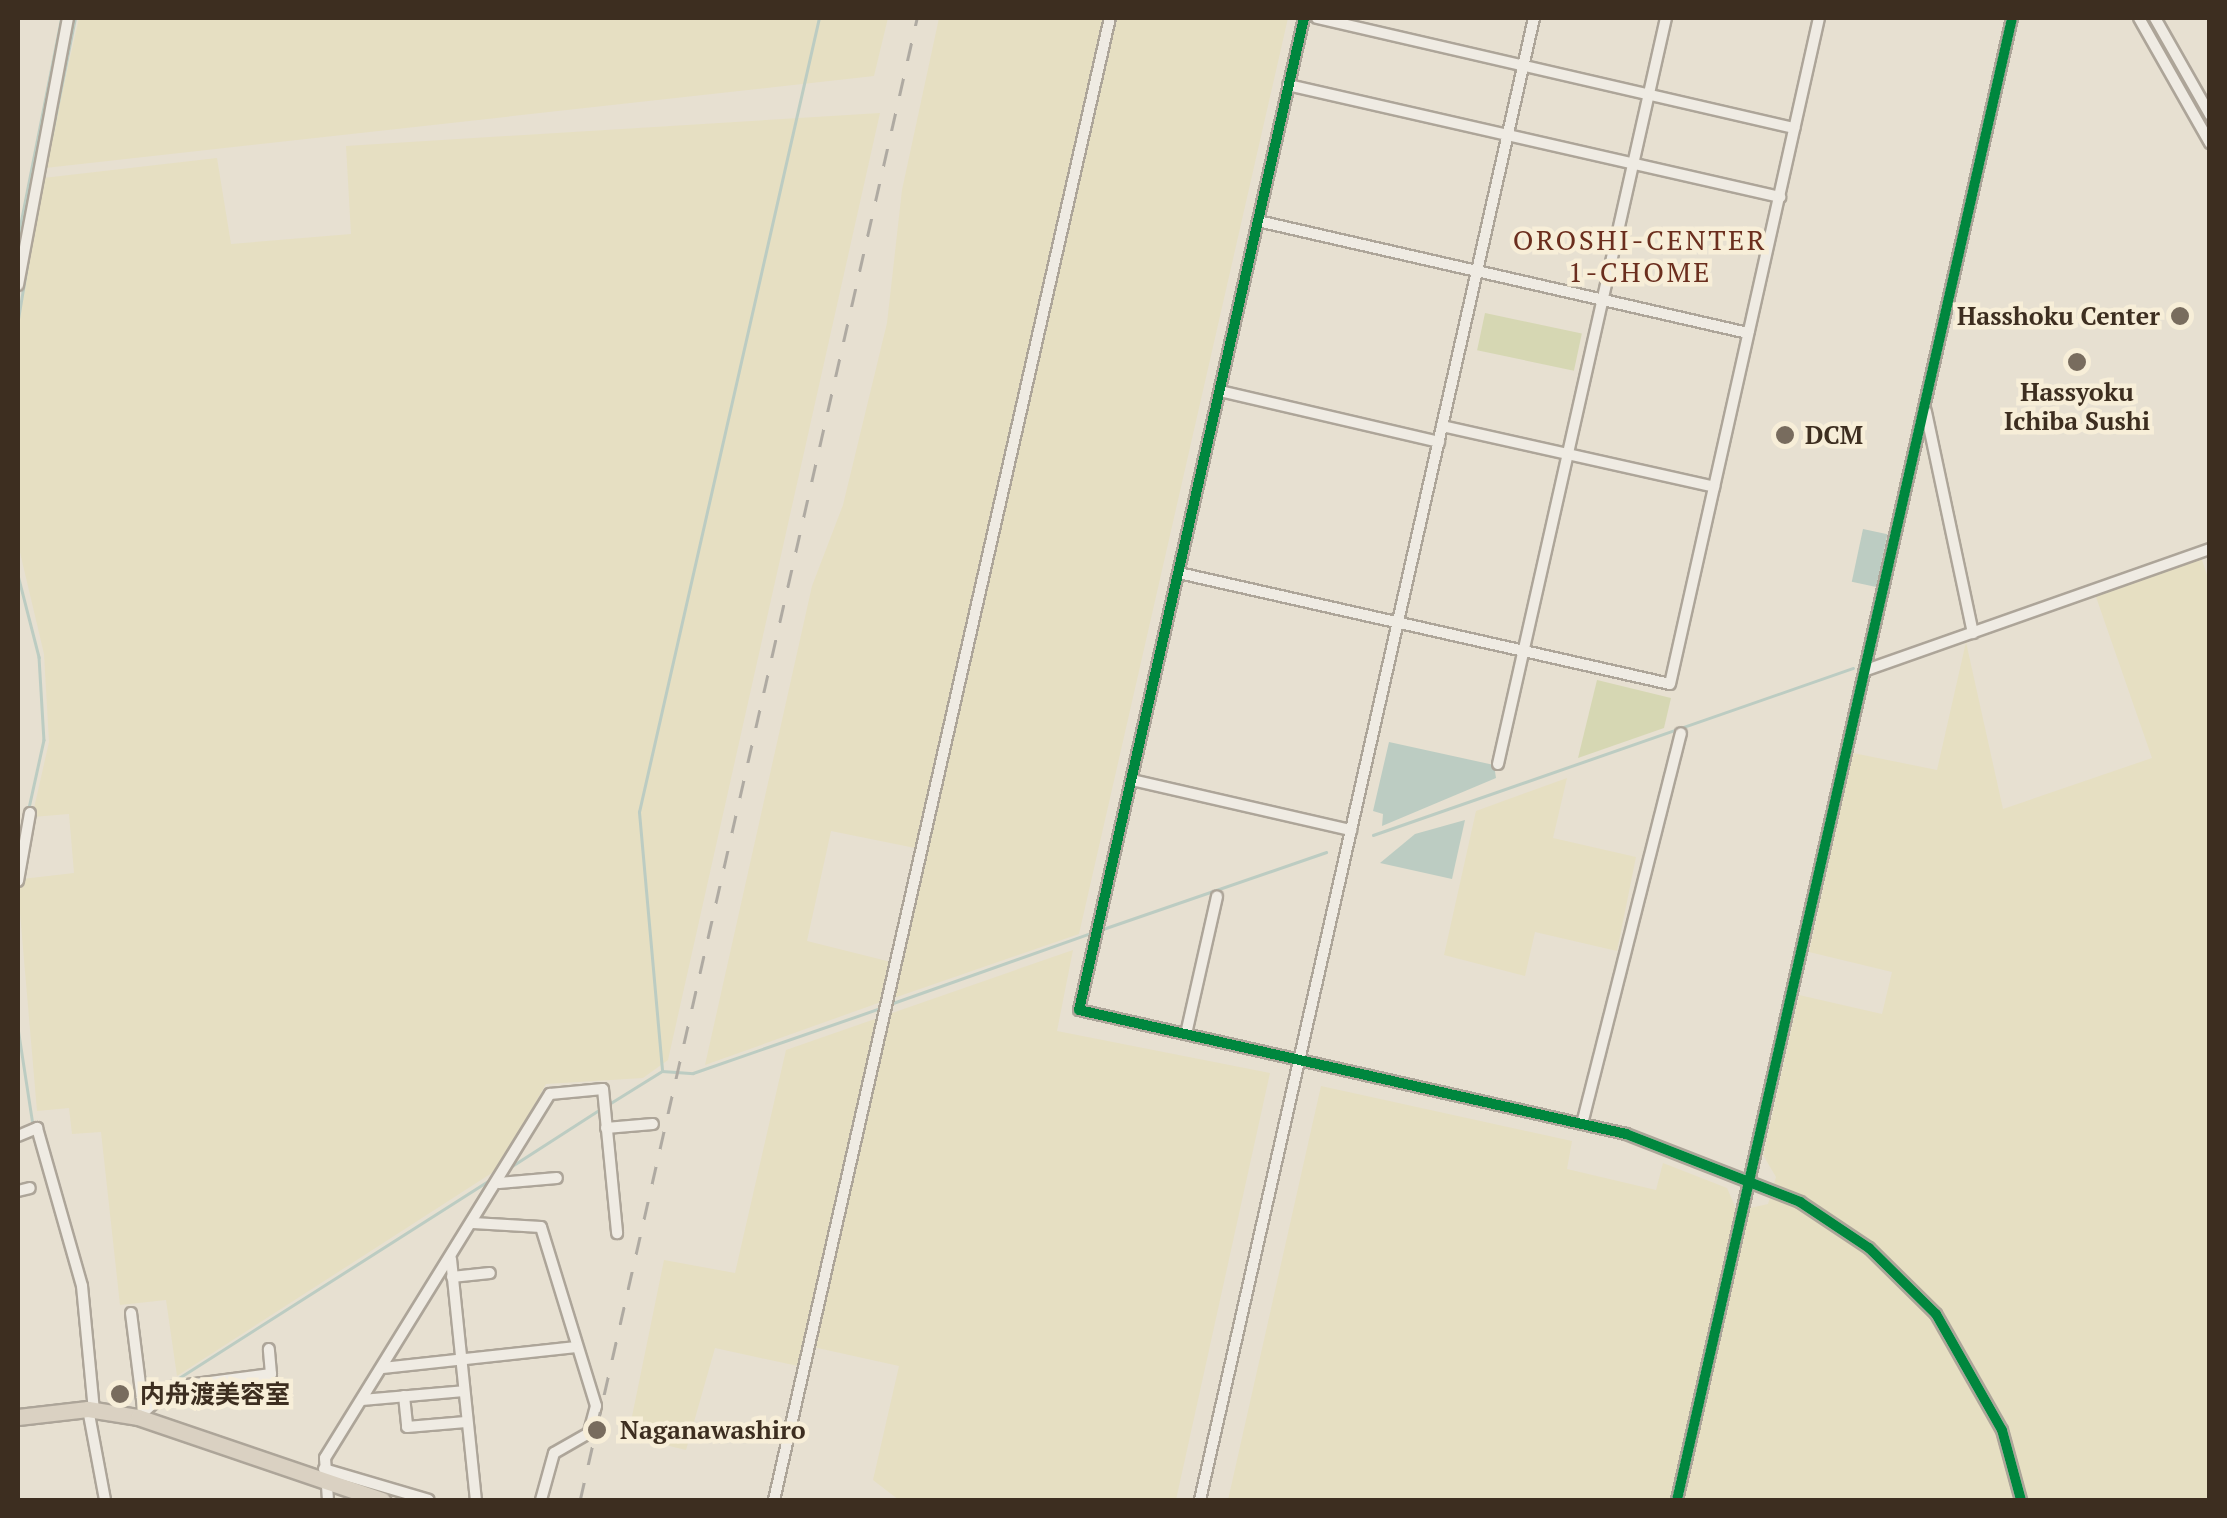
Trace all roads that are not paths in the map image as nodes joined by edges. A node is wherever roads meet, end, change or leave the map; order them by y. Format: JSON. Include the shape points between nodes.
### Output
{"nodes":[{"id":1,"x":68,"y":18,"type":"edge"},
{"id":2,"x":1110,"y":18,"type":"edge"},
{"id":3,"x":1304,"y":18,"type":"edge"},
{"id":4,"x":1316,"y":18,"type":"edge"},
{"id":5,"x":1534,"y":18,"type":"edge"},
{"id":6,"x":1666,"y":18,"type":"edge"},
{"id":7,"x":1820,"y":18,"type":"edge"},
{"id":8,"x":2012,"y":18,"type":"edge"},
{"id":9,"x":2139,"y":18,"type":"edge"},
{"id":10,"x":2155,"y":18,"type":"edge"},
{"id":11,"x":1523,"y":66,"type":"junction"},
{"id":12,"x":1288,"y":85,"type":"junction"},
{"id":13,"x":1649,"y":94,"type":"junction"},
{"id":14,"x":2210,"y":115,"type":"edge"},
{"id":15,"x":1794,"y":128,"type":"junction"},
{"id":16,"x":1508,"y":137,"type":"junction"},
{"id":17,"x":2210,"y":143,"type":"edge"},
{"id":18,"x":1633,"y":164,"type":"junction"},
{"id":19,"x":1780,"y":197,"type":"junction"},
{"id":20,"x":1258,"y":220,"type":"junction"},
{"id":21,"x":1478,"y":271,"type":"junction"},
{"id":22,"x":18,"y":285,"type":"edge"},
{"id":23,"x":1603,"y":300,"type":"junction"},
{"id":24,"x":1748,"y":332,"type":"junction"},
{"id":25,"x":1220,"y":391,"type":"junction"},
{"id":26,"x":1925,"y":406,"type":"junction"},
{"id":27,"x":1442,"y":426,"type":"junction"},
{"id":28,"x":1439,"y":442,"type":"junction"},
{"id":29,"x":1567,"y":455,"type":"junction"},
{"id":30,"x":1714,"y":487,"type":"junction"},
{"id":31,"x":2210,"y":550,"type":"edge"},
{"id":32,"x":1179,"y":573,"type":"junction"},
{"id":33,"x":1399,"y":624,"type":"junction"},
{"id":34,"x":1974,"y":633,"type":"junction"},
{"id":35,"x":1524,"y":652,"type":"junction"},
{"id":36,"x":1866,"y":670,"type":"junction"},
{"id":37,"x":1681,"y":732,"type":"dead end"},
{"id":38,"x":1498,"y":764,"type":"dead end"},
{"id":39,"x":1132,"y":780,"type":"junction"},
{"id":40,"x":30,"y":813,"type":"dead end"},
{"id":41,"x":1351,"y":830,"type":"junction"},
{"id":42,"x":18,"y":880,"type":"edge"},
{"id":43,"x":1217,"y":896,"type":"dead end"},
{"id":44,"x":1186,"y":1034,"type":"junction"},
{"id":45,"x":1300,"y":1060,"type":"junction"},
{"id":46,"x":653,"y":1124,"type":"dead end"},
{"id":47,"x":1582,"y":1124,"type":"junction"},
{"id":48,"x":606,"y":1128,"type":"junction"},
{"id":49,"x":18,"y":1136,"type":"edge"},
{"id":50,"x":558,"y":1178,"type":"dead end"},
{"id":51,"x":1750,"y":1178,"type":"junction"},
{"id":52,"x":499,"y":1182,"type":"junction"},
{"id":53,"x":474,"y":1223,"type":"junction"},
{"id":54,"x":617,"y":1233,"type":"dead end"},
{"id":55,"x":450,"y":1259,"type":"junction"},
{"id":56,"x":490,"y":1274,"type":"dead end"},
{"id":57,"x":452,"y":1277,"type":"junction"},
{"id":58,"x":131,"y":1313,"type":"dead end"},
{"id":59,"x":576,"y":1347,"type":"junction"},
{"id":60,"x":269,"y":1349,"type":"dead end"},
{"id":61,"x":462,"y":1361,"type":"junction"},
{"id":62,"x":382,"y":1368,"type":"junction"},
{"id":63,"x":464,"y":1391,"type":"junction"},
{"id":64,"x":404,"y":1396,"type":"junction"},
{"id":65,"x":362,"y":1400,"type":"junction"},
{"id":66,"x":91,"y":1409,"type":"junction"},
{"id":67,"x":140,"y":1412,"type":"junction"},
{"id":68,"x":18,"y":1417,"type":"edge"},
{"id":69,"x":466,"y":1422,"type":"junction"},
{"id":70,"x":325,"y":1475,"type":"junction"},
{"id":71,"x":105,"y":1500,"type":"edge"},
{"id":72,"x":328,"y":1500,"type":"edge"},
{"id":73,"x":382,"y":1500,"type":"edge"},
{"id":74,"x":428,"y":1500,"type":"edge"},
{"id":75,"x":476,"y":1500,"type":"edge"},
{"id":76,"x":541,"y":1500,"type":"edge"},
{"id":77,"x":774,"y":1500,"type":"edge"},
{"id":78,"x":1200,"y":1500,"type":"edge"},
{"id":79,"x":1676,"y":1500,"type":"edge"},
{"id":80,"x":2022,"y":1500,"type":"edge"}],
"edges":[{"from":1,"to":22,"type":"street"},
{"from":2,"to":77,"type":"street"},
{"from":3,"to":12,"type":"street"},
{"from":4,"to":11,"type":"street"},
{"from":5,"to":11,"type":"street"},
{"from":6,"to":13,"type":"street"},
{"from":7,"to":15,"type":"street"},
{"from":8,"to":26,"type":"street"},
{"from":9,"to":17,"type":"street"},
{"from":10,"to":14,"type":"street"},
{"from":11,"to":13,"type":"street"},
{"from":11,"to":16,"type":"street"},
{"from":12,"to":16,"type":"street"},
{"from":12,"to":20,"type":"street"},
{"from":13,"to":15,"type":"street"},
{"from":13,"to":18,"type":"street"},
{"from":15,"to":19,"type":"street"},
{"from":16,"to":18,"type":"street"},
{"from":16,"to":21,"type":"street"},
{"from":18,"to":19,"type":"street"},
{"from":18,"to":23,"type":"street"},
{"from":19,"to":24,"type":"street"},
{"from":20,"to":21,"type":"street"},
{"from":20,"to":25,"type":"street"},
{"from":21,"to":23,"type":"street"},
{"from":21,"to":27,"type":"street"},
{"from":23,"to":24,"type":"street"},
{"from":23,"to":29,"type":"street"},
{"from":24,"to":30,"type":"street"},
{"from":25,"to":28,"type":"street"},
{"from":25,"to":32,"type":"street"},
{"from":26,"to":34,"type":"street"},
{"from":26,"to":36,"type":"street"},
{"from":27,"to":28,"type":"street"},
{"from":27,"to":29,"type":"street"},
{"from":28,"to":33,"type":"street"},
{"from":29,"to":30,"type":"street"},
{"from":29,"to":35,"type":"street"},
{"from":30,"to":35,"type":"street","via":[[1670,684]]},
{"from":31,"to":34,"type":"street"},
{"from":32,"to":33,"type":"street"},
{"from":32,"to":39,"type":"street"},
{"from":33,"to":35,"type":"street"},
{"from":33,"to":41,"type":"street"},
{"from":34,"to":36,"type":"street"},
{"from":35,"to":38,"type":"street"},
{"from":36,"to":51,"type":"street"},
{"from":37,"to":47,"type":"street"},
{"from":39,"to":41,"type":"street"},
{"from":39,"to":44,"type":"street","via":[[1079,1010]]},
{"from":40,"to":42,"type":"street"},
{"from":41,"to":45,"type":"street"},
{"from":43,"to":44,"type":"street"},
{"from":44,"to":45,"type":"street"},
{"from":45,"to":47,"type":"street"},
{"from":45,"to":78,"type":"street"},
{"from":46,"to":48,"type":"street"},
{"from":47,"to":51,"type":"street"},
{"from":48,"to":52,"type":"street","via":[[602,1089],[550,1094]]},
{"from":48,"to":54,"type":"street"},
{"from":49,"to":66,"type":"street","via":[[37,1128],[82,1286]]},
{"from":50,"to":52,"type":"street"},
{"from":51,"to":79,"type":"street"},
{"from":51,"to":80,"type":"street","via":[[1870,1248],[1936,1314],[1996,1417]]},
{"from":52,"to":53,"type":"street"},
{"from":53,"to":55,"type":"street"},
{"from":53,"to":59,"type":"street","via":[[541,1227]]},
{"from":55,"to":57,"type":"street"},
{"from":55,"to":62,"type":"street"},
{"from":56,"to":57,"type":"street"},
{"from":57,"to":61,"type":"street"},
{"from":58,"to":67,"type":"street"},
{"from":59,"to":61,"type":"street"},
{"from":59,"to":76,"type":"street","via":[[596,1412],[590,1433],[554,1453]]},
{"from":60,"to":67,"type":"street","via":[[270,1374],[172,1388]]},
{"from":61,"to":62,"type":"street"},
{"from":61,"to":63,"type":"street"},
{"from":62,"to":65,"type":"street"},
{"from":63,"to":64,"type":"street"},
{"from":63,"to":69,"type":"street"},
{"from":64,"to":65,"type":"street"},
{"from":64,"to":69,"type":"street","via":[[407,1428]]},
{"from":65,"to":70,"type":"street"},
{"from":66,"to":67,"type":"highway"},
{"from":66,"to":68,"type":"highway"},
{"from":66,"to":71,"type":"street"},
{"from":67,"to":70,"type":"highway"},
{"from":69,"to":75,"type":"street"},
{"from":70,"to":72,"type":"street"},
{"from":70,"to":73,"type":"highway"},
{"from":70,"to":74,"type":"street"}]}
